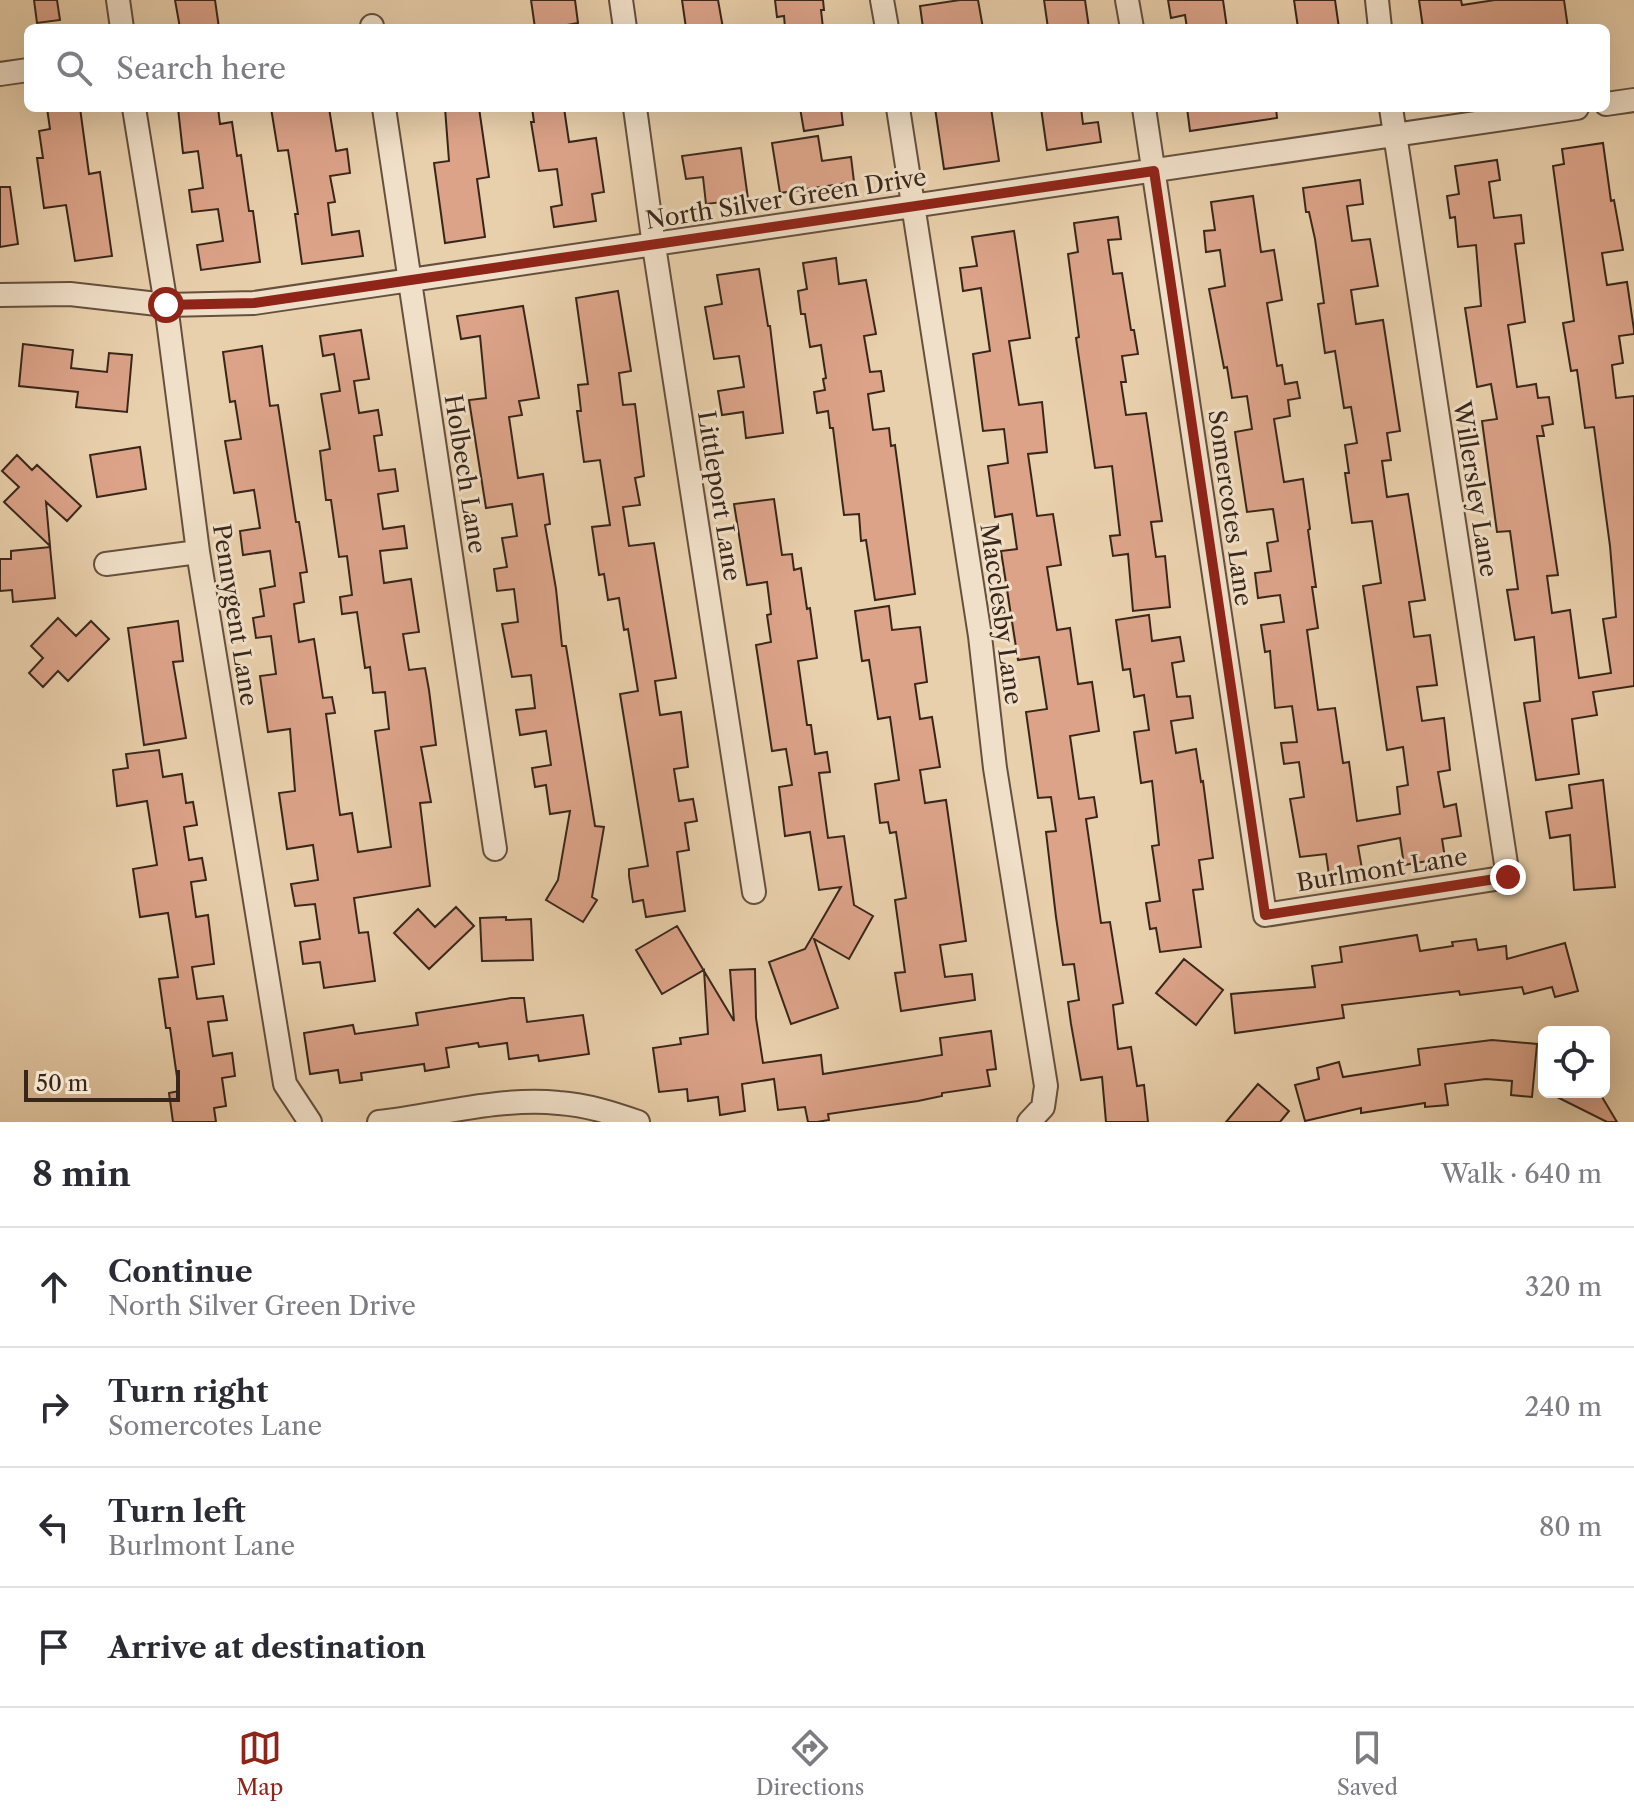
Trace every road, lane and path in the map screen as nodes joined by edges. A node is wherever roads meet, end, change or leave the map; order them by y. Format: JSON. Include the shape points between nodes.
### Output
{"nodes":[{"id":1,"x":118,"y":0,"type":"edge"},
{"id":2,"x":621,"y":0,"type":"edge"},
{"id":3,"x":882,"y":0,"type":"edge"},
{"id":4,"x":1127,"y":0,"type":"edge"},
{"id":5,"x":1377,"y":0,"type":"edge"},
{"id":6,"x":121,"y":24,"type":"edge"},
{"id":7,"x":624,"y":24,"type":"edge"},
{"id":8,"x":886,"y":24,"type":"edge"},
{"id":9,"x":1131,"y":24,"type":"edge"},
{"id":10,"x":1380,"y":24,"type":"edge"},
{"id":11,"x":24,"y":71,"type":"edge"},
{"id":12,"x":0,"y":74,"type":"edge"},
{"id":13,"x":1634,"y":100,"type":"edge"},
{"id":14,"x":1610,"y":103,"type":"edge"},
{"id":15,"x":135,"y":112,"type":"edge"},
{"id":16,"x":385,"y":112,"type":"edge"},
{"id":17,"x":636,"y":112,"type":"edge"},
{"id":18,"x":899,"y":112,"type":"edge"},
{"id":19,"x":1145,"y":112,"type":"edge"},
{"id":20,"x":1392,"y":112,"type":"edge"},
{"id":21,"x":1549,"y":112,"type":"edge"},
{"id":22,"x":1395,"y":134,"type":"junction"},
{"id":23,"x":1154,"y":171,"type":"junction"},
{"id":24,"x":913,"y":205,"type":"junction"},
{"id":25,"x":654,"y":246,"type":"junction"},
{"id":26,"x":410,"y":282,"type":"junction"},
{"id":27,"x":0,"y":295,"type":"edge"},
{"id":28,"x":166,"y":305,"type":"junction"},
{"id":29,"x":198,"y":552,"type":"junction"},
{"id":30,"x":106,"y":564,"type":"dead end"},
{"id":31,"x":495,"y":849,"type":"dead end"},
{"id":32,"x":1508,"y":877,"type":"joint"},
{"id":33,"x":754,"y":892,"type":"dead end"},
{"id":34,"x":1265,"y":915,"type":"joint"},
{"id":35,"x":310,"y":1122,"type":"edge"},
{"id":36,"x":379,"y":1122,"type":"edge"},
{"id":37,"x":638,"y":1122,"type":"edge"},
{"id":38,"x":1029,"y":1122,"type":"edge"}],
"edges":[{"from":1,"to":6,"type":"street"},
{"from":2,"to":7,"type":"street"},
{"from":3,"to":8,"type":"street"},
{"from":4,"to":9,"type":"street"},
{"from":5,"to":10,"type":"street"},
{"from":11,"to":12,"type":"street"},
{"from":13,"to":14,"type":"street"},
{"from":15,"to":28,"type":"street","name":"Pennygent Lane"},
{"from":16,"to":26,"type":"street","name":"Holbech Lane"},
{"from":17,"to":25,"type":"street","name":"Littleport Lane"},
{"from":18,"to":24,"type":"street","name":"Macclesby Lane"},
{"from":19,"to":23,"type":"street","name":"Somercotes Lane"},
{"from":20,"to":22,"type":"street","name":"Willersley Lane"},
{"from":21,"to":22,"type":"street","name":"North Silver Green Drive"},
{"from":22,"to":23,"type":"street","name":"North Silver Green Drive"},
{"from":22,"to":32,"type":"street","name":"Willersley Lane"},
{"from":23,"to":24,"type":"street","name":"North Silver Green Drive"},
{"from":23,"to":34,"type":"street","name":"Somercotes Lane"},
{"from":24,"to":25,"type":"street","name":"North Silver Green Drive"},
{"from":24,"to":38,"type":"street","name":"Macclesby Lane","via":[[1046,1086],[1043,1107]]},
{"from":25,"to":26,"type":"street","name":"North Silver Green Drive"},
{"from":25,"to":33,"type":"street","name":"Littleport Lane"},
{"from":26,"to":28,"type":"street","name":"North Silver Green Drive","via":[[254,303]]},
{"from":26,"to":31,"type":"street","name":"Holbech Lane"},
{"from":27,"to":28,"type":"street","name":"North Silver Green Drive","via":[[70,294]]},
{"from":28,"to":29,"type":"street","name":"Pennygent Lane"},
{"from":29,"to":30,"type":"street"},
{"from":29,"to":35,"type":"street","name":"Pennygent Lane","via":[[285,1084]]},
{"from":32,"to":34,"type":"street","name":"Burlmont Lane"},
{"from":36,"to":37,"type":"street","via":[[537,1102],[583,1106]]}]}
